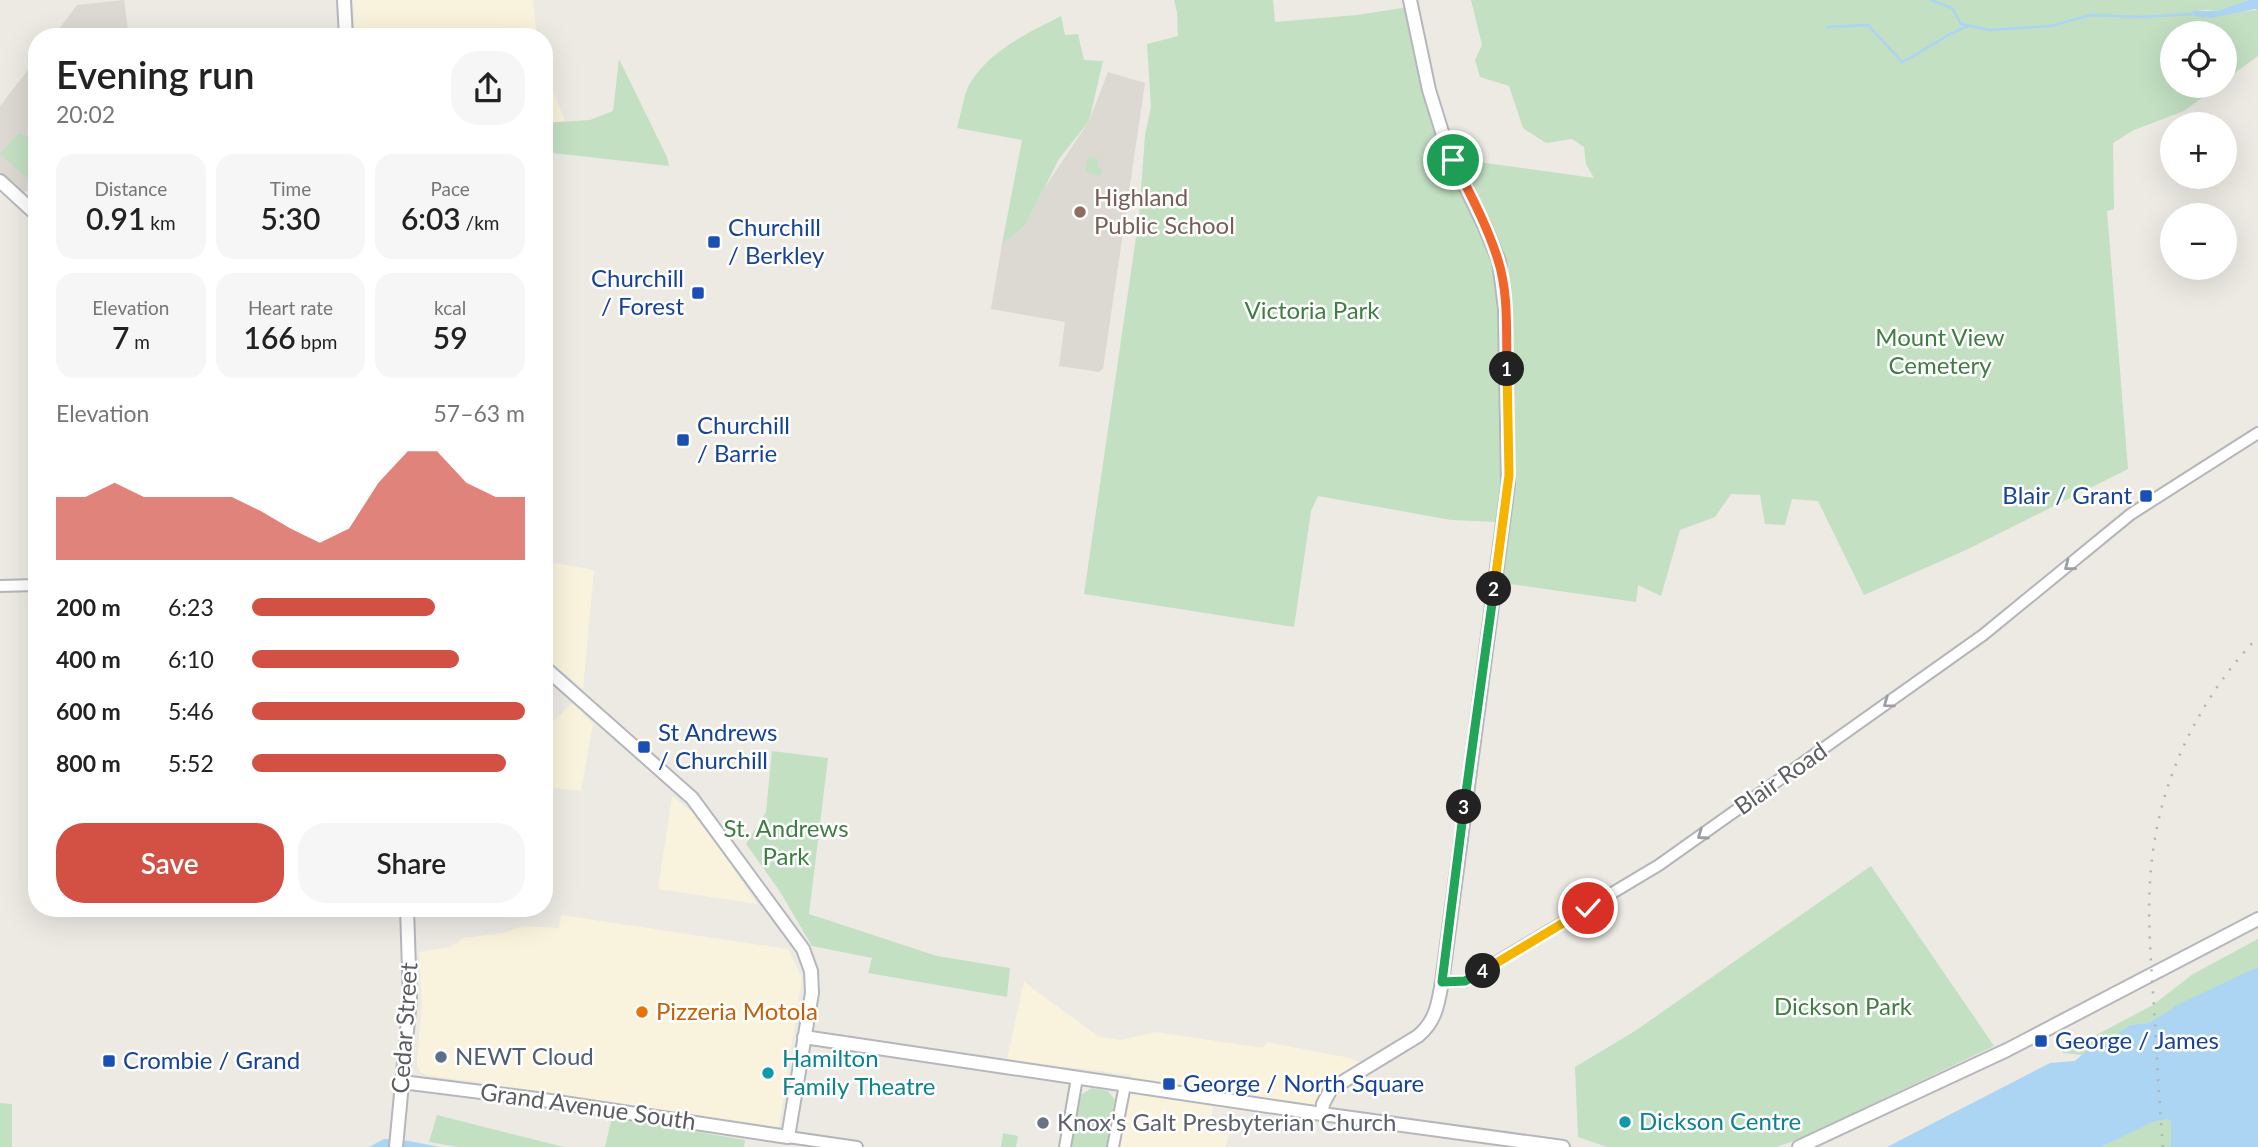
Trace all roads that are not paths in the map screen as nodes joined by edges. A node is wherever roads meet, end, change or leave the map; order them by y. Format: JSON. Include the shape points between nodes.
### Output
{"nodes":[{"id":1,"x":344,"y":0,"type":"edge"},
{"id":2,"x":1410,"y":0,"type":"edge"},
{"id":3,"x":346,"y":28,"type":"edge"},
{"id":4,"x":0,"y":181,"type":"edge"},
{"id":5,"x":28,"y":207,"type":"edge"},
{"id":6,"x":2258,"y":433,"type":"edge"},
{"id":7,"x":28,"y":585,"type":"edge"},
{"id":8,"x":0,"y":586,"type":"edge"},
{"id":9,"x":553,"y":675,"type":"edge"},
{"id":10,"x":408,"y":917,"type":"edge"},
{"id":11,"x":2258,"y":919,"type":"edge"},
{"id":12,"x":1442,"y":982,"type":"junction"},
{"id":13,"x":804,"y":1037,"type":"junction"},
{"id":14,"x":1077,"y":1078,"type":"junction"},
{"id":15,"x":402,"y":1083,"type":"junction"},
{"id":16,"x":1125,"y":1085,"type":"junction"},
{"id":17,"x":1322,"y":1114,"type":"junction"},
{"id":18,"x":788,"y":1137,"type":"junction"},
{"id":19,"x":396,"y":1147,"type":"edge"},
{"id":20,"x":856,"y":1147,"type":"edge"},
{"id":21,"x":1065,"y":1147,"type":"edge"},
{"id":22,"x":1113,"y":1147,"type":"edge"},
{"id":23,"x":1563,"y":1147,"type":"edge"},
{"id":24,"x":1799,"y":1147,"type":"edge"}],
"edges":[{"from":1,"to":3,"type":"main road"},
{"from":2,"to":12,"type":"main road","via":[[1447,148],[1499,261],[1505,309],[1508,485]]},
{"from":4,"to":5,"type":"main road"},
{"from":6,"to":12,"type":"street","name":"Blair Road","one_way":true,"via":[[2132,514],[1983,635],[1660,864],[1465,981]]},
{"from":7,"to":8,"type":"street"},
{"from":9,"to":13,"type":"main road","via":[[692,798],[799,940],[812,981]]},
{"from":10,"to":15,"type":"main road","name":"Cedar Street","via":[[411,977]]},
{"from":11,"to":24,"type":"main road","via":[[2007,1050]]},
{"from":12,"to":17,"type":"main road","via":[[1436,1015],[1427,1028],[1331,1089]]},
{"from":13,"to":14,"type":"main road"},
{"from":13,"to":18,"type":"main road"},
{"from":14,"to":16,"type":"main road"},
{"from":14,"to":21,"type":"street"},
{"from":15,"to":18,"type":"main road","name":"Grand Avenue South"},
{"from":15,"to":19,"type":"main road","name":"Cedar Street"},
{"from":16,"to":17,"type":"main road"},
{"from":16,"to":22,"type":"street"},
{"from":17,"to":23,"type":"main road"},
{"from":18,"to":20,"type":"street","name":"Grand Avenue South"}]}
